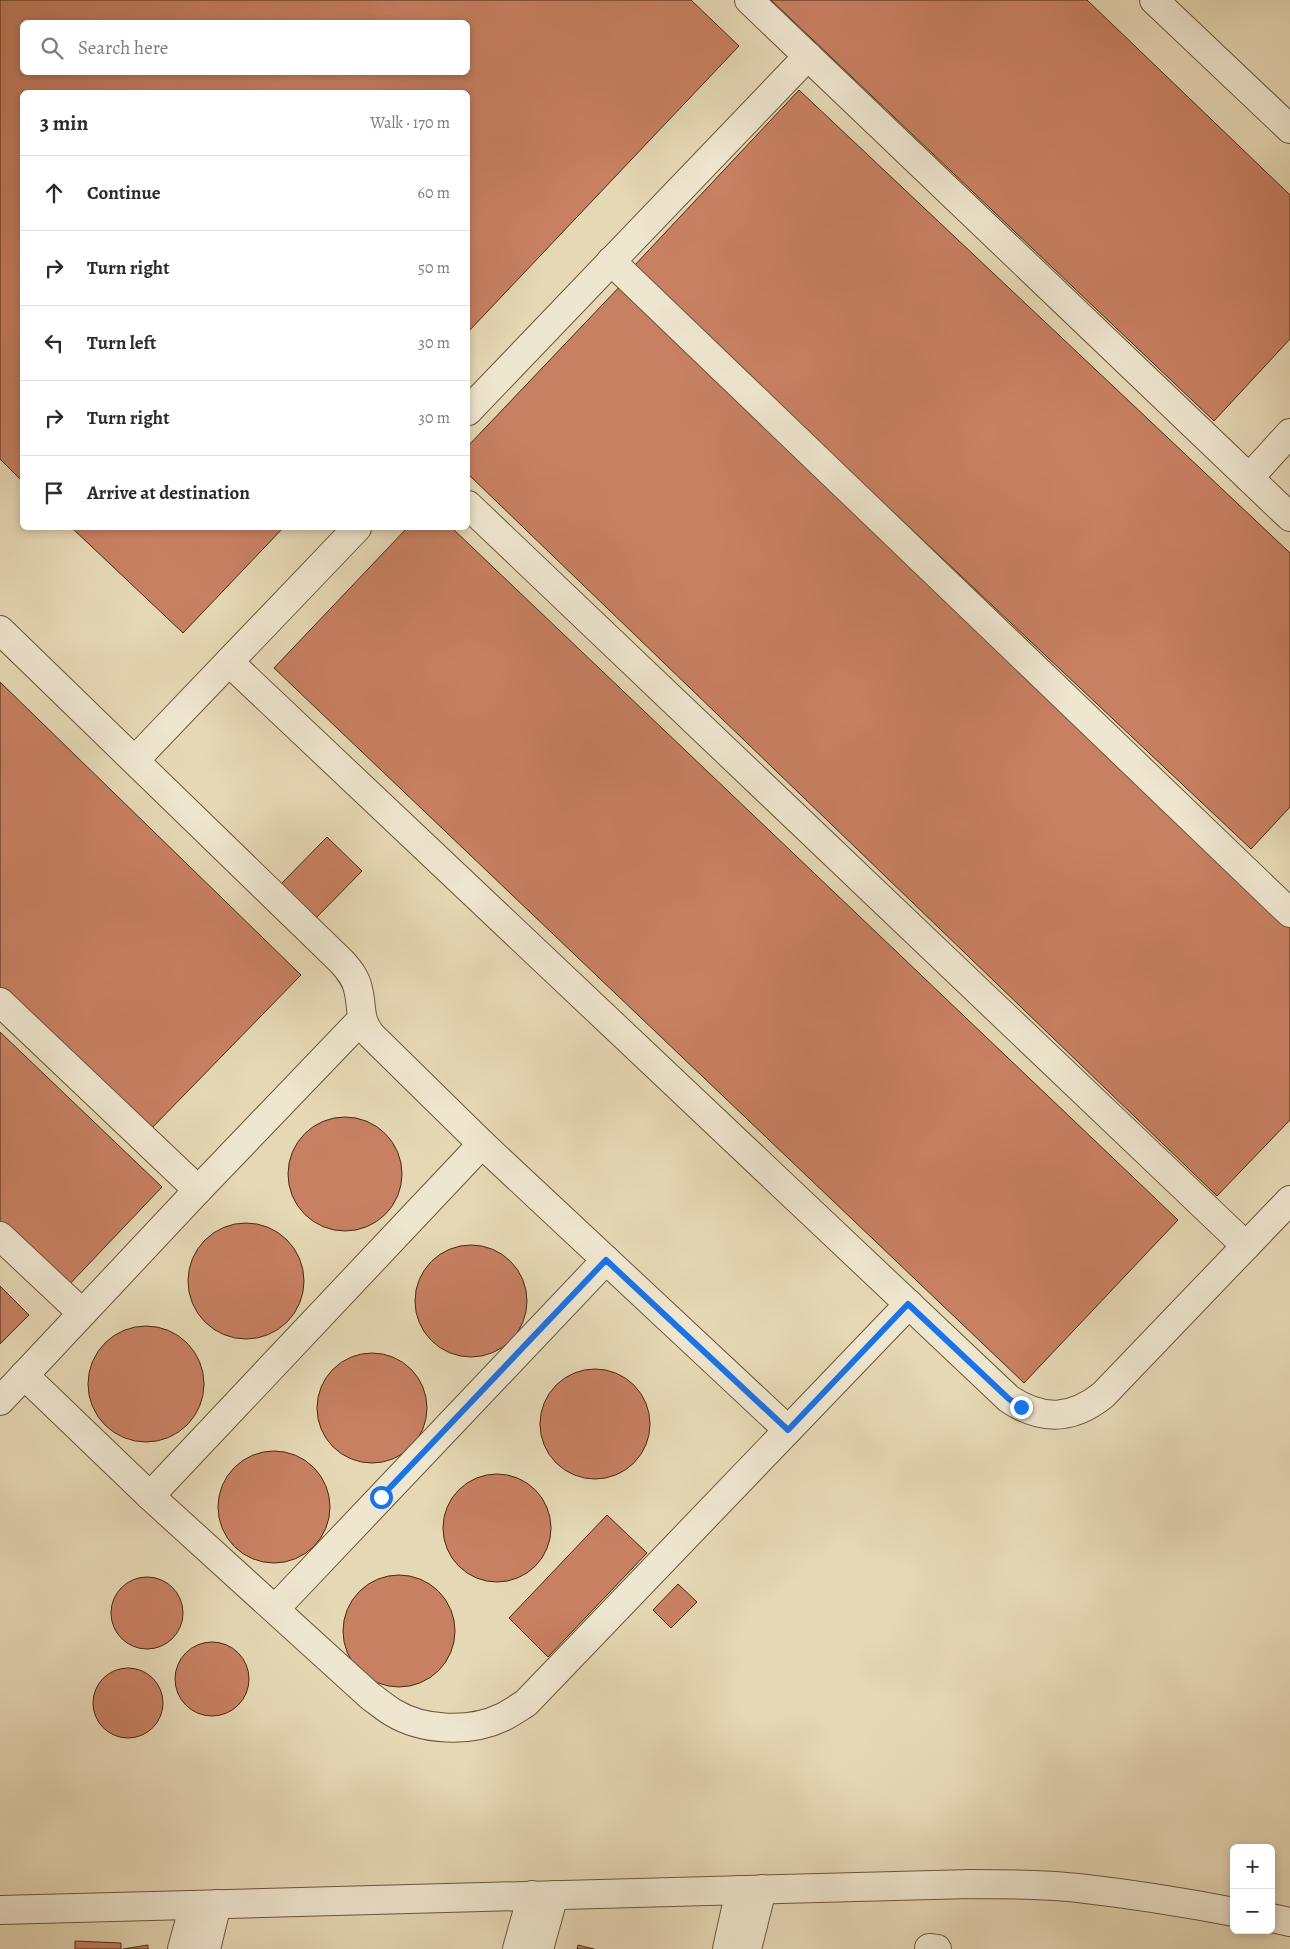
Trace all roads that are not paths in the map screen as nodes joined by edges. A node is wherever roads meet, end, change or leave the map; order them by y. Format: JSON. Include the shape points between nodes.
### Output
{"nodes":[{"id":1,"x":749,"y":0,"type":"edge"},
{"id":2,"x":1154,"y":0,"type":"edge"},
{"id":3,"x":808,"y":56,"type":"junction"},
{"id":4,"x":1290,"y":130,"type":"edge"},
{"id":5,"x":611,"y":260,"type":"junction"},
{"id":6,"x":470,"y":409,"type":"edge"},
{"id":7,"x":1290,"y":432,"type":"edge"},
{"id":8,"x":1249,"y":478,"type":"junction"},
{"id":9,"x":470,"y":506,"type":"edge"},
{"id":10,"x":1290,"y":517,"type":"edge"},
{"id":11,"x":355,"y":530,"type":"edge"},
{"id":12,"x":0,"y":630,"type":"edge"},
{"id":13,"x":229,"y":662,"type":"junction"},
{"id":14,"x":135,"y":760,"type":"junction"},
{"id":15,"x":1290,"y":912,"type":"edge"},
{"id":16,"x":0,"y":1002,"type":"edge"},
{"id":17,"x":362,"y":1019,"type":"junction"},
{"id":18,"x":482,"y":1144,"type":"junction"},
{"id":19,"x":198,"y":1190,"type":"junction"},
{"id":20,"x":1290,"y":1200,"type":"edge"},
{"id":21,"x":0,"y":1236,"type":"edge"},
{"id":22,"x":1246,"y":1246,"type":"junction"},
{"id":23,"x":606,"y":1260,"type":"junction"},
{"id":24,"x":908,"y":1304,"type":"junction"},
{"id":25,"x":82,"y":1313,"type":"junction"},
{"id":26,"x":24,"y":1374,"type":"junction"},
{"id":27,"x":0,"y":1401,"type":"edge"},
{"id":28,"x":788,"y":1430,"type":"junction"},
{"id":29,"x":150,"y":1496,"type":"junction"},
{"id":30,"x":275,"y":1609,"type":"junction"},
{"id":31,"x":751,"y":1889,"type":"junction"},
{"id":32,"x":543,"y":1895,"type":"junction"},
{"id":33,"x":205,"y":1904,"type":"junction"},
{"id":34,"x":0,"y":1910,"type":"edge"},
{"id":35,"x":1230,"y":1911,"type":"edge"},
{"id":36,"x":1275,"y":1919,"type":"edge"},
{"id":37,"x":1290,"y":1922,"type":"edge"},
{"id":38,"x":182,"y":1949,"type":"edge"},
{"id":39,"x":206,"y":1949,"type":"edge"},
{"id":40,"x":518,"y":1949,"type":"edge"},
{"id":41,"x":539,"y":1949,"type":"edge"},
{"id":42,"x":727,"y":1949,"type":"edge"},
{"id":43,"x":747,"y":1949,"type":"edge"}],
"edges":[{"from":1,"to":3,"type":"lane"},
{"from":2,"to":4,"type":"lane"},
{"from":3,"to":5,"type":"lane"},
{"from":3,"to":8,"type":"lane"},
{"from":5,"to":6,"type":"lane"},
{"from":5,"to":15,"type":"lane"},
{"from":7,"to":8,"type":"lane"},
{"from":8,"to":10,"type":"lane"},
{"from":9,"to":22,"type":"lane"},
{"from":11,"to":13,"type":"lane"},
{"from":12,"to":14,"type":"lane"},
{"from":13,"to":14,"type":"lane"},
{"from":13,"to":24,"type":"lane"},
{"from":14,"to":17,"type":"lane","via":[[342,962],[354,977]]},
{"from":16,"to":19,"type":"lane"},
{"from":17,"to":18,"type":"lane","via":[[371,1035]]},
{"from":17,"to":19,"type":"lane"},
{"from":18,"to":23,"type":"lane"},
{"from":18,"to":29,"type":"lane"},
{"from":19,"to":25,"type":"lane"},
{"from":20,"to":22,"type":"lane"},
{"from":21,"to":25,"type":"lane"},
{"from":22,"to":24,"type":"lane","via":[[1103,1395],[1092,1404],[1064,1415],[1035,1413],[1009,1399]]},
{"from":23,"to":28,"type":"lane"},
{"from":23,"to":30,"type":"lane"},
{"from":24,"to":28,"type":"lane"},
{"from":25,"to":26,"type":"lane"},
{"from":26,"to":27,"type":"lane"},
{"from":26,"to":29,"type":"lane"},
{"from":28,"to":30,"type":"lane","via":[[546,1684],[526,1704],[501,1718],[475,1726],[447,1728],[419,1723],[393,1712],[370,1696]]},
{"from":29,"to":30,"type":"lane"},
{"from":31,"to":32,"type":"lane"},
{"from":31,"to":35,"type":"lane","via":[[1024,1885],[1130,1894]]},
{"from":31,"to":42,"type":"lane"},
{"from":31,"to":43,"type":"lane"},
{"from":32,"to":33,"type":"lane"},
{"from":32,"to":40,"type":"lane"},
{"from":32,"to":41,"type":"lane"},
{"from":33,"to":34,"type":"lane"},
{"from":33,"to":38,"type":"lane"},
{"from":33,"to":39,"type":"lane"},
{"from":36,"to":37,"type":"lane"}]}
